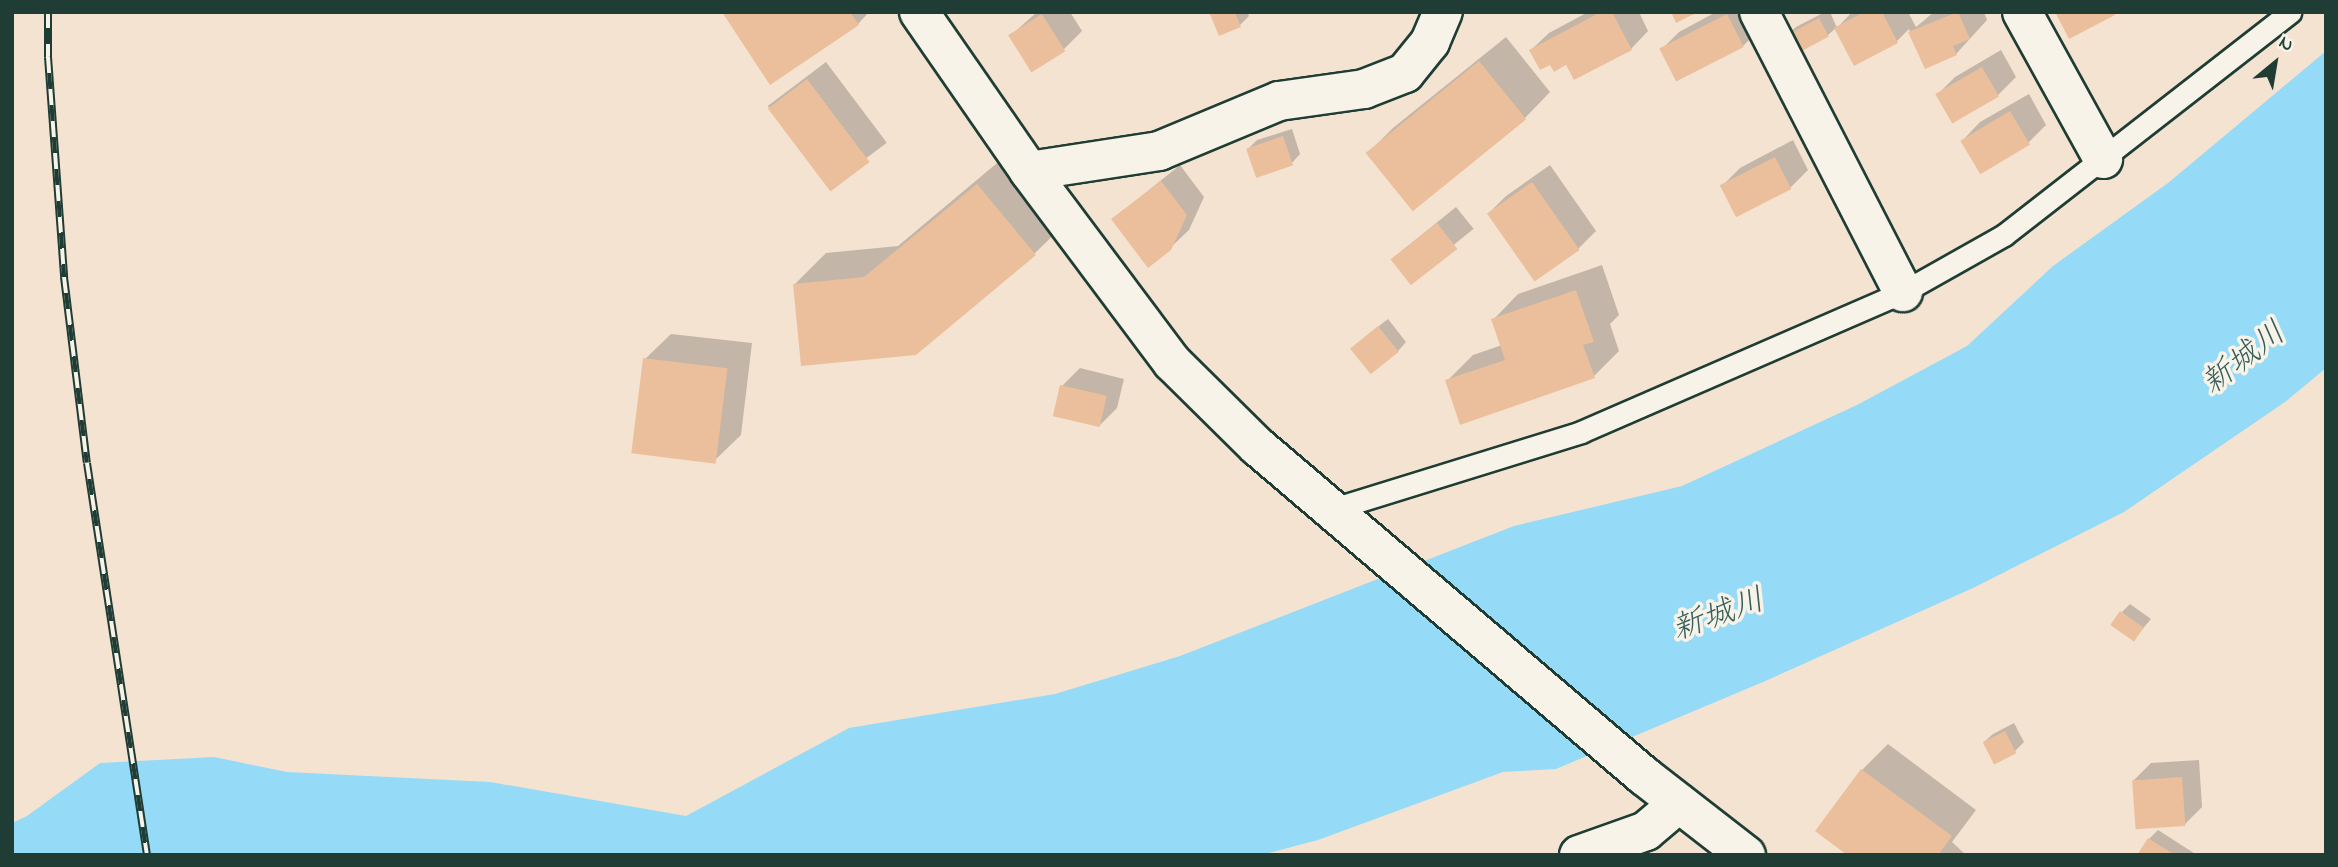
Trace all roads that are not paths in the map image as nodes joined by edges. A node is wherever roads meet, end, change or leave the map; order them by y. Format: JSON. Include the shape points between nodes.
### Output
{"nodes":[{"id":1,"x":919,"y":12,"type":"edge"},
{"id":2,"x":1443,"y":12,"type":"edge"},
{"id":3,"x":1759,"y":12,"type":"edge"},
{"id":4,"x":2022,"y":12,"type":"edge"},
{"id":5,"x":2290,"y":12,"type":"edge"},
{"id":6,"x":2103,"y":159,"type":"junction"},
{"id":7,"x":1029,"y":171,"type":"junction"},
{"id":8,"x":1903,"y":292,"type":"junction"},
{"id":9,"x":1340,"y":515,"type":"junction"},
{"id":10,"x":1679,"y":803,"type":"junction"},
{"id":11,"x":1579,"y":855,"type":"edge"},
{"id":12,"x":1746,"y":855,"type":"edge"}],
"edges":[{"from":1,"to":7,"type":"street"},
{"from":2,"to":7,"type":"street","via":[[1430,42],[1405,73],[1364,89],[1279,101],[1159,151]]},
{"from":3,"to":8,"type":"street"},
{"from":4,"to":6,"type":"street"},
{"from":5,"to":6,"type":"lane"},
{"from":6,"to":8,"type":"lane","via":[[2004,235]]},
{"from":7,"to":9,"type":"street","via":[[1172,362],[1257,446]]},
{"from":8,"to":9,"type":"lane","via":[[1581,432]]},
{"from":9,"to":10,"type":"street"},
{"from":10,"to":11,"type":"street","via":[[1646,831]]},
{"from":10,"to":12,"type":"street"}]}
